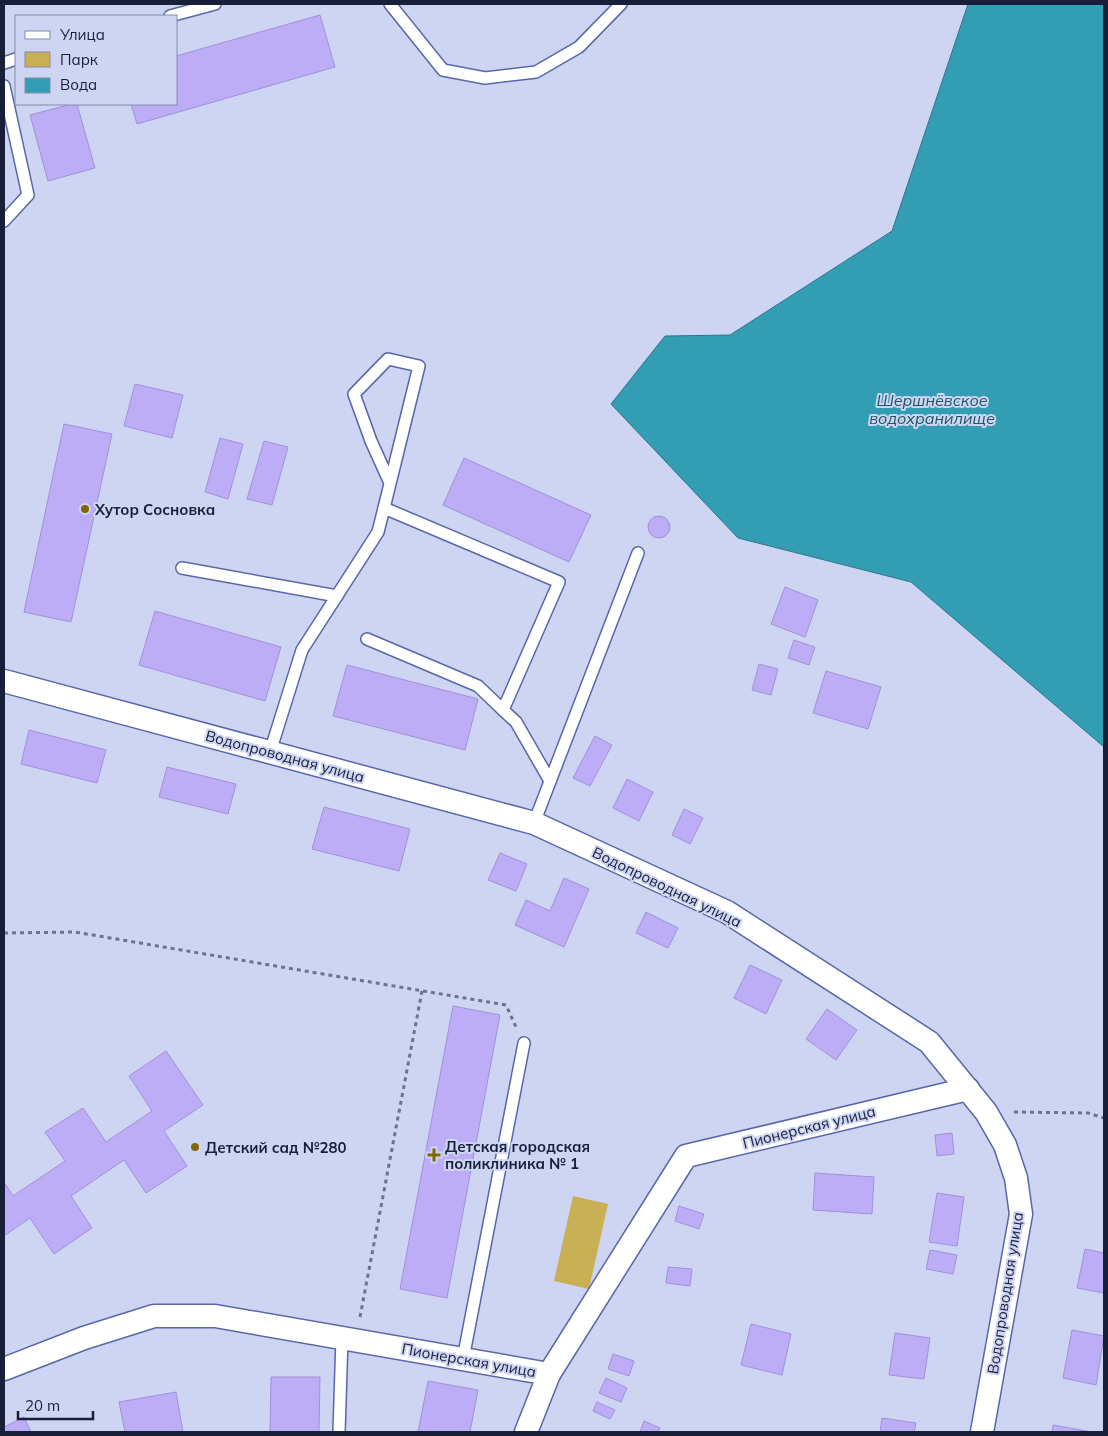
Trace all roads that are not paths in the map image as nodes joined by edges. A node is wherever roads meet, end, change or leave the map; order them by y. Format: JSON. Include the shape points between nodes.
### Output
{"nodes":[{"id":1,"x":214,"y":4,"type":"edge"},
{"id":2,"x":390,"y":4,"type":"edge"},
{"id":3,"x":622,"y":4,"type":"edge"},
{"id":4,"x":174,"y":15,"type":"edge"},
{"id":5,"x":4,"y":86,"type":"edge"},
{"id":6,"x":4,"y":221,"type":"edge"},
{"id":7,"x":390,"y":483,"type":"junction"},
{"id":8,"x":384,"y":508,"type":"junction"},
{"id":9,"x":638,"y":553,"type":"dead end"},
{"id":10,"x":182,"y":568,"type":"dead end"},
{"id":11,"x":337,"y":596,"type":"junction"},
{"id":12,"x":367,"y":639,"type":"dead end"},
{"id":13,"x":4,"y":681,"type":"edge"},
{"id":14,"x":503,"y":710,"type":"junction"},
{"id":15,"x":270,"y":752,"type":"junction"},
{"id":16,"x":550,"y":781,"type":"junction"},
{"id":17,"x":534,"y":823,"type":"junction"},
{"id":18,"x":524,"y":1043,"type":"road end"},
{"id":19,"x":968,"y":1088,"type":"junction"},
{"id":20,"x":349,"y":1339,"type":"junction"},
{"id":21,"x":463,"y":1359,"type":"junction"},
{"id":22,"x":4,"y":1369,"type":"edge"},
{"id":23,"x":549,"y":1374,"type":"junction"},
{"id":24,"x":339,"y":1432,"type":"edge"},
{"id":25,"x":526,"y":1432,"type":"edge"},
{"id":26,"x":982,"y":1432,"type":"edge"}],
"edges":[{"from":1,"to":4,"type":"lane"},
{"from":2,"to":3,"type":"lane","via":[[443,70],[486,78],[536,72],[579,47]]},
{"from":5,"to":6,"type":"lane","via":[[28,194]]},
{"from":7,"to":7,"type":"lane","via":[[370,441],[354,394],[388,359],[419,366]]},
{"from":7,"to":8,"type":"lane"},
{"from":8,"to":11,"type":"lane","via":[[378,532]]},
{"from":8,"to":14,"type":"lane","via":[[559,582]]},
{"from":9,"to":16,"type":"lane"},
{"from":10,"to":11,"type":"lane"},
{"from":11,"to":15,"type":"lane","via":[[302,650]]},
{"from":12,"to":14,"type":"lane","via":[[478,686]]},
{"from":13,"to":15,"type":"street","name":"Водопроводная улица"},
{"from":14,"to":16,"type":"lane","via":[[516,722]]},
{"from":15,"to":17,"type":"street","name":"Водопроводная улица"},
{"from":16,"to":17,"type":"lane"},
{"from":17,"to":19,"type":"street","name":"Водопроводная улица","via":[[727,912],[929,1042]]},
{"from":18,"to":21,"type":"lane"},
{"from":19,"to":23,"type":"street","name":"Пионерская улица","via":[[686,1156]]},
{"from":19,"to":26,"type":"street","name":"Водопроводная улица","via":[[986,1112],[1008,1153],[1016,1178],[1020,1214]]},
{"from":20,"to":21,"type":"street","name":"Пионерская улица"},
{"from":20,"to":22,"type":"street","name":"Пионерская улица","via":[[215,1316],[154,1316],[84,1338]]},
{"from":20,"to":24,"type":"lane"},
{"from":21,"to":23,"type":"street","name":"Пионерская улица"},
{"from":23,"to":25,"type":"street"}]}
